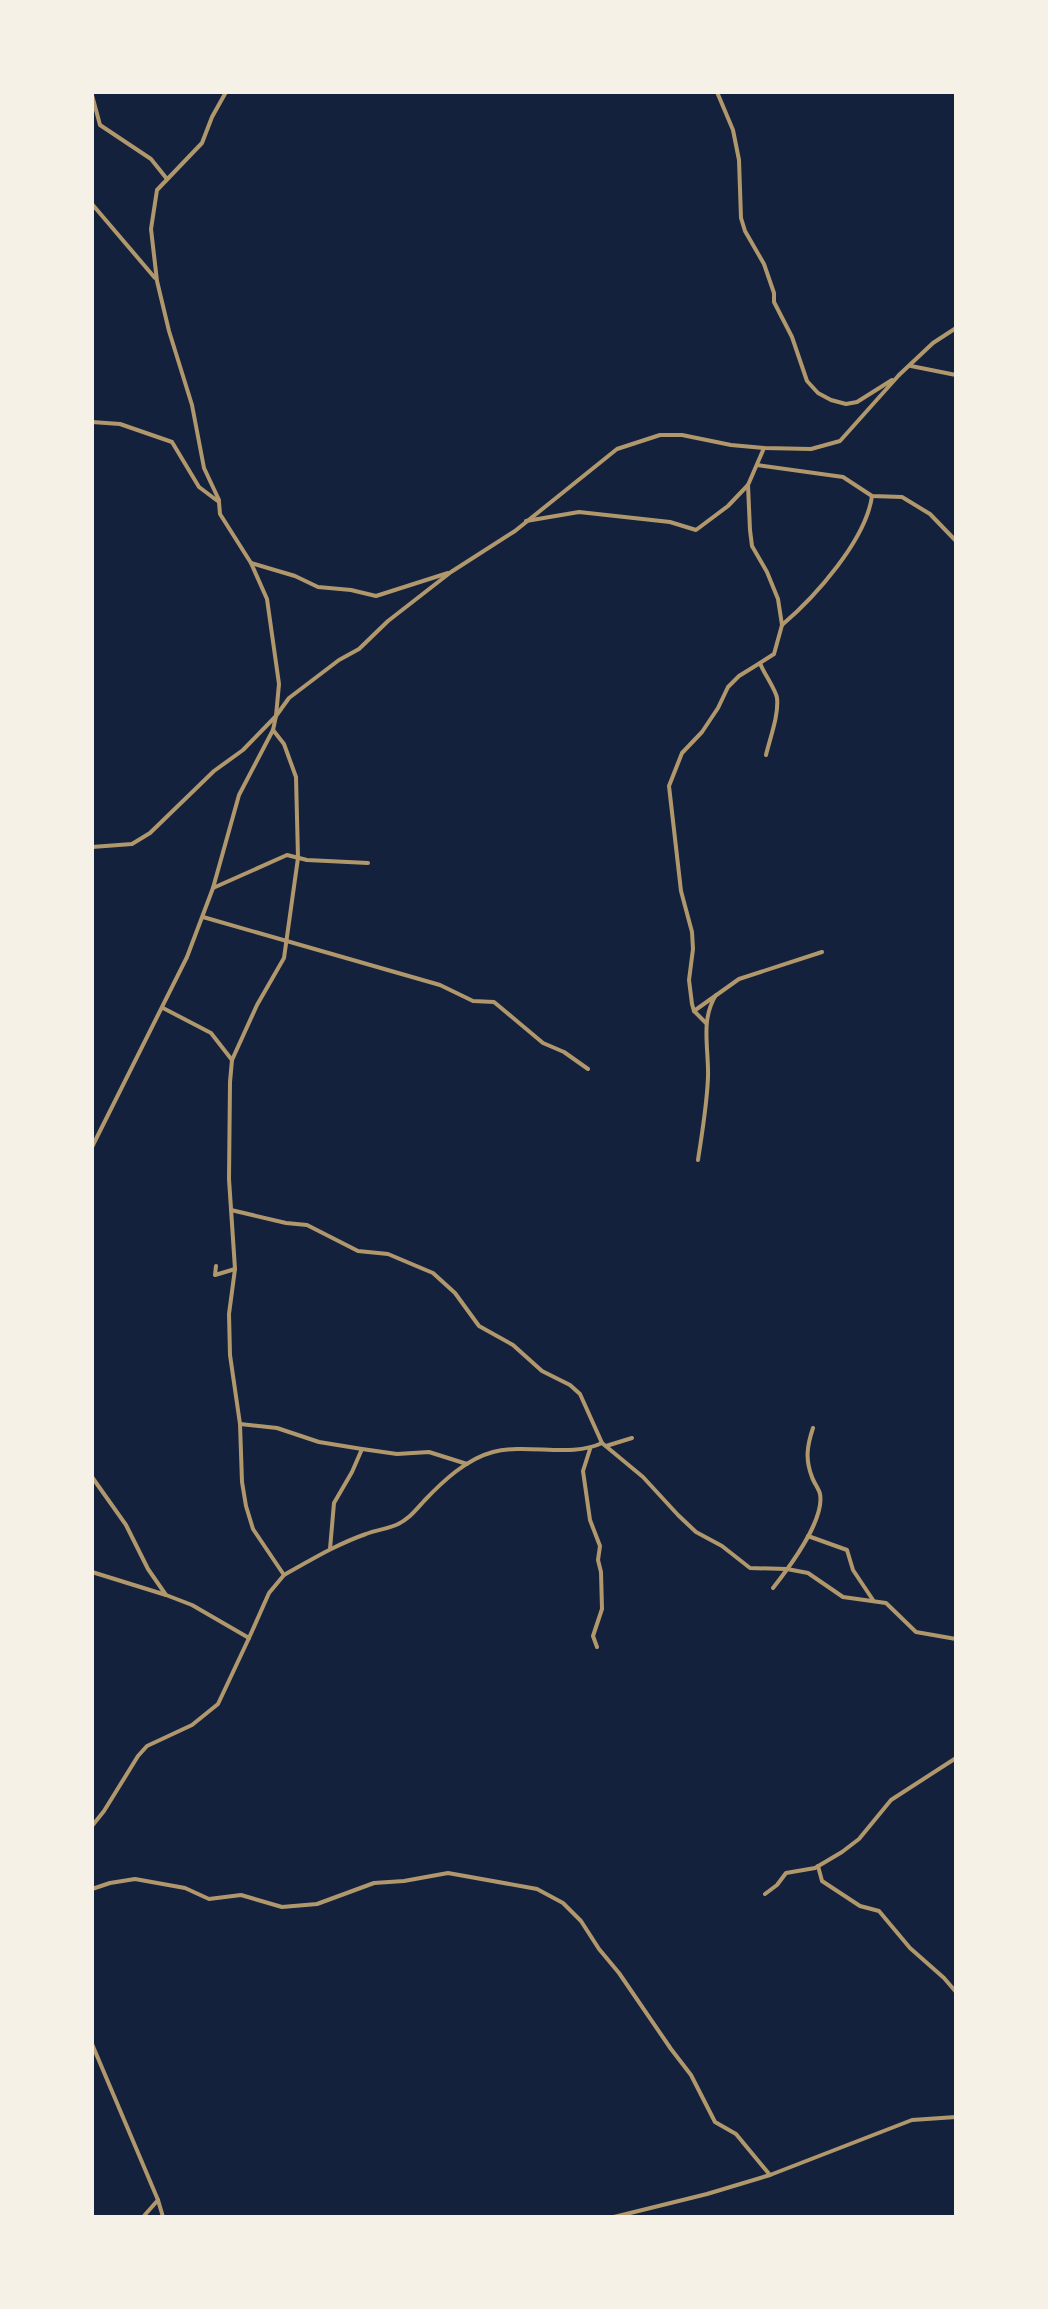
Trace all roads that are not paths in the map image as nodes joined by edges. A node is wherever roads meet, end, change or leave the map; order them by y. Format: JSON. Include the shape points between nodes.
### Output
{"nodes":[{"id":1,"x":226,"y":92,"type":"edge"},
{"id":2,"x":717,"y":92,"type":"edge"},
{"id":3,"x":92,"y":95,"type":"edge"},
{"id":4,"x":157,"y":190,"type":"junction"},
{"id":5,"x":92,"y":204,"type":"edge"},
{"id":6,"x":157,"y":281,"type":"junction"},
{"id":7,"x":956,"y":328,"type":"edge"},
{"id":8,"x":910,"y":366,"type":"junction"},
{"id":9,"x":899,"y":375,"type":"junction"},
{"id":10,"x":956,"y":375,"type":"edge"},
{"id":11,"x":92,"y":422,"type":"edge"},
{"id":12,"x":764,"y":448,"type":"junction"},
{"id":13,"x":756,"y":465,"type":"junction"},
{"id":14,"x":748,"y":485,"type":"junction"},
{"id":15,"x":872,"y":496,"type":"junction"},
{"id":16,"x":219,"y":502,"type":"junction"},
{"id":17,"x":524,"y":522,"type":"junction"},
{"id":18,"x":956,"y":541,"type":"edge"},
{"id":19,"x":251,"y":563,"type":"junction"},
{"id":20,"x":451,"y":572,"type":"junction"},
{"id":21,"x":782,"y":625,"type":"junction"},
{"id":22,"x":760,"y":663,"type":"junction"},
{"id":23,"x":276,"y":716,"type":"junction"},
{"id":24,"x":273,"y":730,"type":"junction"},
{"id":25,"x":766,"y":755,"type":"dead end"},
{"id":26,"x":92,"y":847,"type":"edge"},
{"id":27,"x":298,"y":858,"type":"junction"},
{"id":28,"x":368,"y":863,"type":"dead end"},
{"id":29,"x":213,"y":888,"type":"junction"},
{"id":30,"x":203,"y":917,"type":"junction"},
{"id":31,"x":288,"y":940,"type":"junction"},
{"id":32,"x":822,"y":952,"type":"dead end"},
{"id":33,"x":716,"y":995,"type":"junction"},
{"id":34,"x":163,"y":1008,"type":"junction"},
{"id":35,"x":694,"y":1011,"type":"junction"},
{"id":36,"x":706,"y":1023,"type":"junction"},
{"id":37,"x":232,"y":1060,"type":"junction"},
{"id":38,"x":588,"y":1069,"type":"dead end"},
{"id":39,"x":92,"y":1147,"type":"edge"},
{"id":40,"x":698,"y":1160,"type":"dead end"},
{"id":41,"x":231,"y":1210,"type":"junction"},
{"id":42,"x":216,"y":1266,"type":"dead end"},
{"id":43,"x":235,"y":1269,"type":"junction"},
{"id":44,"x":240,"y":1424,"type":"junction"},
{"id":45,"x":813,"y":1428,"type":"dead end"},
{"id":46,"x":632,"y":1438,"type":"dead end"},
{"id":47,"x":604,"y":1445,"type":"junction"},
{"id":48,"x":362,"y":1449,"type":"junction"},
{"id":49,"x":590,"y":1449,"type":"junction"},
{"id":50,"x":467,"y":1464,"type":"junction"},
{"id":51,"x":92,"y":1477,"type":"edge"},
{"id":52,"x":808,"y":1536,"type":"junction"},
{"id":53,"x":330,"y":1549,"type":"junction"},
{"id":54,"x":787,"y":1569,"type":"junction"},
{"id":55,"x":92,"y":1572,"type":"edge"},
{"id":56,"x":284,"y":1575,"type":"junction"},
{"id":57,"x":773,"y":1588,"type":"dead end"},
{"id":58,"x":166,"y":1595,"type":"junction"},
{"id":59,"x":875,"y":1602,"type":"junction"},
{"id":60,"x":249,"y":1638,"type":"junction"},
{"id":61,"x":956,"y":1639,"type":"edge"},
{"id":62,"x":597,"y":1647,"type":"dead end"},
{"id":63,"x":956,"y":1758,"type":"edge"},
{"id":64,"x":92,"y":1826,"type":"edge"},
{"id":65,"x":818,"y":1866,"type":"junction"},
{"id":66,"x":92,"y":1889,"type":"edge"},
{"id":67,"x":765,"y":1894,"type":"dead end"},
{"id":68,"x":956,"y":1992,"type":"edge"},
{"id":69,"x":92,"y":2044,"type":"edge"},
{"id":70,"x":956,"y":2117,"type":"edge"},
{"id":71,"x":770,"y":2175,"type":"junction"},
{"id":72,"x":158,"y":2200,"type":"junction"},
{"id":73,"x":143,"y":2217,"type":"edge"},
{"id":74,"x":163,"y":2217,"type":"edge"},
{"id":75,"x":614,"y":2217,"type":"edge"}],
"edges":[{"from":1,"to":4,"type":"street","via":[[202,143]]},
{"from":2,"to":9,"type":"street","via":[[733,130],[745,231],[764,264],[807,381],[818,393],[846,404]]},
{"from":3,"to":4,"type":"street","via":[[100,125],[151,159],[167,179]]},
{"from":4,"to":6,"type":"street","via":[[151,229]]},
{"from":5,"to":6,"type":"street"},
{"from":6,"to":16,"type":"street","via":[[204,468]]},
{"from":7,"to":8,"type":"street"},
{"from":8,"to":9,"type":"street"},
{"from":8,"to":10,"type":"street"},
{"from":9,"to":12,"type":"street","via":[[840,441],[811,449]]},
{"from":11,"to":16,"type":"street","via":[[120,424],[172,442],[199,487]]},
{"from":12,"to":13,"type":"street"},
{"from":12,"to":17,"type":"street","via":[[660,435],[617,449]]},
{"from":13,"to":14,"type":"street"},
{"from":13,"to":15,"type":"street","via":[[843,477]]},
{"from":14,"to":17,"type":"street","via":[[696,530],[579,512]]},
{"from":14,"to":21,"type":"street","via":[[752,546],[778,599]]},
{"from":15,"to":18,"type":"street","via":[[902,497],[930,514]]},
{"from":15,"to":21,"type":"street","via":[[870,512],[825,582]]},
{"from":16,"to":19,"type":"street","via":[[220,514]]},
{"from":17,"to":20,"type":"street"},
{"from":19,"to":20,"type":"street","via":[[318,587],[376,596]]},
{"from":19,"to":23,"type":"street","via":[[267,599],[279,684]]},
{"from":20,"to":23,"type":"street","via":[[359,649],[289,698]]},
{"from":21,"to":22,"type":"street","via":[[774,654]]},
{"from":22,"to":25,"type":"street","via":[[777,695]]},
{"from":22,"to":35,"type":"street","via":[[728,687],[702,732],[682,753],[669,786],[681,891],[693,941],[689,980]]},
{"from":23,"to":24,"type":"street"},
{"from":23,"to":26,"type":"street","via":[[150,833],[132,844]]},
{"from":24,"to":27,"type":"street","via":[[296,777]]},
{"from":24,"to":29,"type":"street","via":[[239,795]]},
{"from":27,"to":28,"type":"street"},
{"from":27,"to":29,"type":"street","via":[[287,855]]},
{"from":27,"to":31,"type":"street"},
{"from":29,"to":30,"type":"street"},
{"from":30,"to":31,"type":"street"},
{"from":30,"to":34,"type":"street"},
{"from":31,"to":37,"type":"street"},
{"from":31,"to":38,"type":"street","via":[[440,985],[473,1001],[494,1002],[543,1043]]},
{"from":32,"to":33,"type":"street","via":[[739,979]]},
{"from":33,"to":35,"type":"street"},
{"from":33,"to":36,"type":"street"},
{"from":34,"to":37,"type":"street","via":[[211,1033]]},
{"from":34,"to":39,"type":"street"},
{"from":35,"to":36,"type":"street"},
{"from":36,"to":40,"type":"street","via":[[707,1086]]},
{"from":37,"to":41,"type":"street"},
{"from":41,"to":43,"type":"street"},
{"from":41,"to":47,"type":"street","via":[[307,1225],[358,1251],[388,1254],[433,1273],[479,1326],[580,1394]]},
{"from":42,"to":43,"type":"street","via":[[215,1275]]},
{"from":43,"to":44,"type":"street","via":[[229,1327]]},
{"from":44,"to":48,"type":"street"},
{"from":44,"to":56,"type":"street","via":[[246,1506],[253,1529]]},
{"from":45,"to":52,"type":"street","via":[[807,1459],[820,1495]]},
{"from":46,"to":47,"type":"street"},
{"from":47,"to":49,"type":"street"},
{"from":47,"to":54,"type":"street","via":[[696,1532],[750,1568]]},
{"from":48,"to":50,"type":"street","via":[[429,1452]]},
{"from":48,"to":53,"type":"street","via":[[334,1503]]},
{"from":49,"to":50,"type":"street","via":[[519,1448],[491,1452]]},
{"from":49,"to":62,"type":"street","via":[[583,1471],[590,1520],[600,1546],[602,1609],[593,1636]]},
{"from":50,"to":53,"type":"street","via":[[395,1526]]},
{"from":51,"to":58,"type":"street"},
{"from":52,"to":54,"type":"street"},
{"from":52,"to":59,"type":"street","via":[[847,1550],[853,1570]]},
{"from":53,"to":56,"type":"street"},
{"from":54,"to":57,"type":"street"},
{"from":54,"to":59,"type":"street","via":[[808,1573],[843,1597]]},
{"from":55,"to":58,"type":"street"},
{"from":56,"to":60,"type":"street","via":[[269,1593]]},
{"from":58,"to":60,"type":"street"},
{"from":59,"to":61,"type":"street","via":[[886,1603],[916,1632]]},
{"from":60,"to":64,"type":"street","via":[[218,1704],[192,1725],[147,1746]]},
{"from":63,"to":65,"type":"street","via":[[891,1800],[859,1839]]},
{"from":65,"to":67,"type":"street","via":[[786,1873]]},
{"from":65,"to":68,"type":"street","via":[[822,1881],[860,1906],[879,1911]]},
{"from":66,"to":71,"type":"street","via":[[135,1879],[185,1888],[209,1899],[241,1895],[282,1907],[317,1904],[374,1883],[448,1873],[537,1889],[581,1921],[691,2075],[715,2122],[736,2134]]},
{"from":69,"to":72,"type":"street"},
{"from":70,"to":71,"type":"street","via":[[912,2120]]},
{"from":71,"to":75,"type":"street"},
{"from":72,"to":73,"type":"street"},
{"from":72,"to":74,"type":"street"}]}
